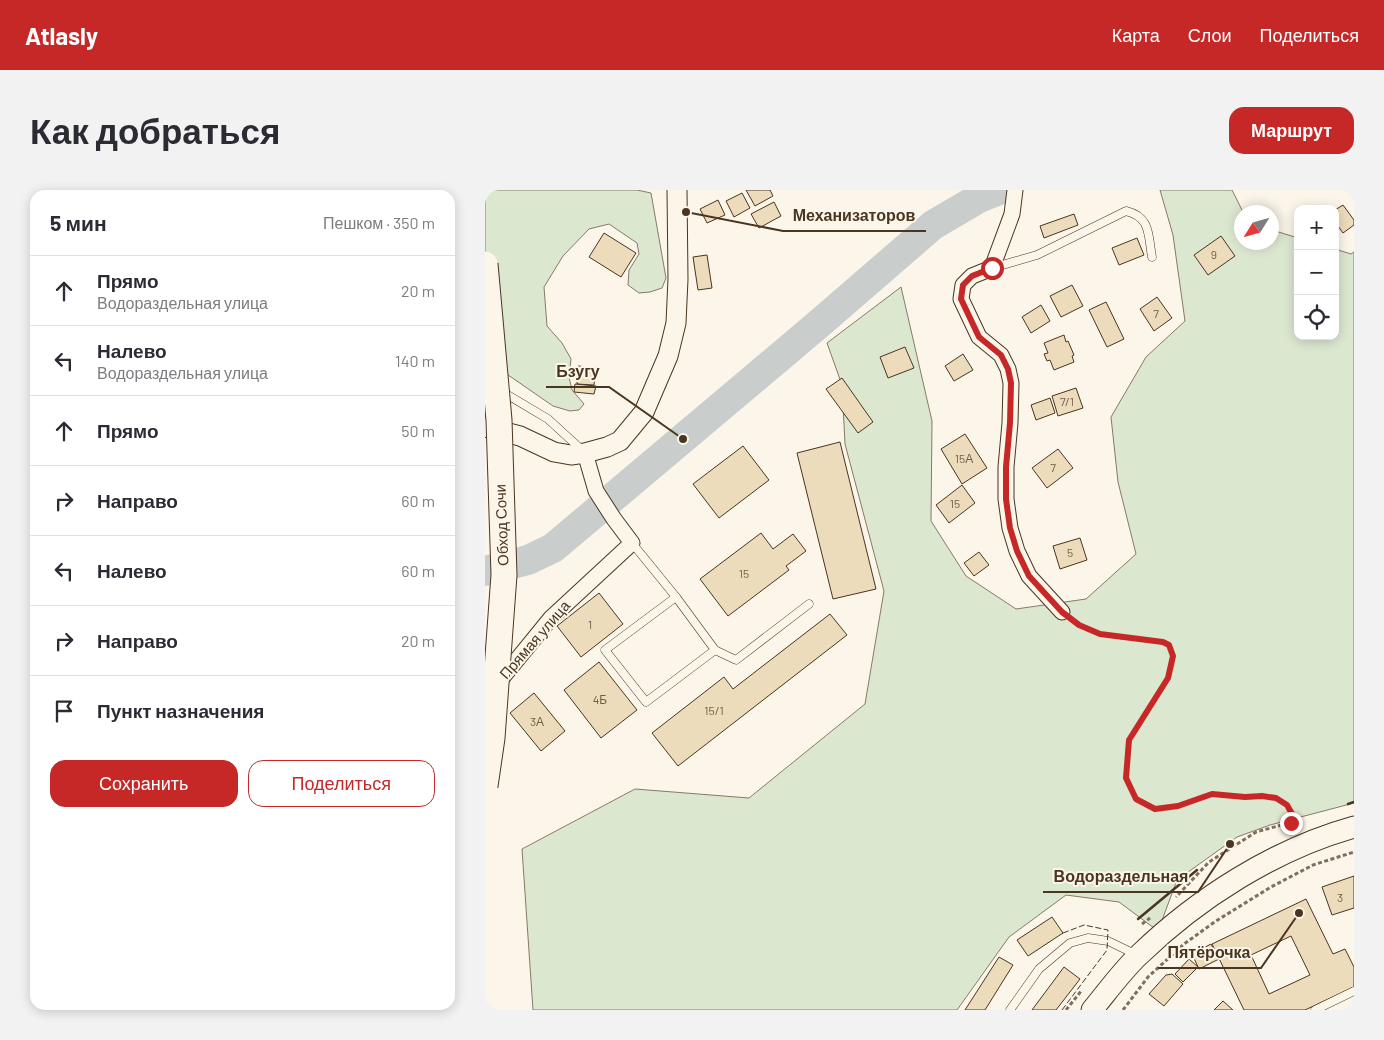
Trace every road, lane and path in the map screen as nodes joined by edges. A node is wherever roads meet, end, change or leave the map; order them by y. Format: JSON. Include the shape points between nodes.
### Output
{"nodes":[{"id":1,"x":677,"y":190,"type":"edge"},
{"id":2,"x":1015,"y":190,"type":"edge"},
{"id":3,"x":1153,"y":257,"type":"dead end"},
{"id":4,"x":485,"y":264,"type":"edge"},
{"id":5,"x":992,"y":268,"type":"junction"},
{"id":6,"x":485,"y":382,"type":"edge"},
{"id":7,"x":485,"y":427,"type":"edge"},
{"id":8,"x":585,"y":453,"type":"junction"},
{"id":9,"x":632,"y":543,"type":"junction"},
{"id":10,"x":676,"y":597,"type":"junction"},
{"id":11,"x":809,"y":604,"type":"dead end"},
{"id":12,"x":1062,"y":612,"type":"joint"},
{"id":13,"x":715,"y":650,"type":"junction"},
{"id":14,"x":485,"y":699,"type":"edge"},
{"id":15,"x":485,"y":786,"type":"edge"},
{"id":16,"x":1354,"y":827,"type":"edge"},
{"id":17,"x":1354,"y":852,"type":"edge"},
{"id":18,"x":1171,"y":901,"type":"dead end"},
{"id":19,"x":1156,"y":913,"type":"dead end"},
{"id":20,"x":1142,"y":924,"type":"dead end"},
{"id":21,"x":1138,"y":956,"type":"junction"},
{"id":22,"x":1354,"y":991,"type":"edge"},
{"id":23,"x":1010,"y":1010,"type":"edge"},
{"id":24,"x":1092,"y":1010,"type":"edge"},
{"id":25,"x":1123,"y":1010,"type":"edge"},
{"id":26,"x":1315,"y":1010,"type":"edge"}],
"edges":[{"from":1,"to":8,"type":"street","via":[[679,279],[676,323],[668,356],[644,412],[628,432],[607,447]]},
{"from":2,"to":5,"type":"street","via":[[1012,214]]},
{"from":3,"to":5,"type":"lane","via":[[1146,223],[1136,214],[1126,211],[1037,255]]},
{"from":4,"to":15,"type":"highway","name":"Обход Сочи","bridge":true,"via":[[499,420],[504,575],[492,738]]},
{"from":5,"to":12,"type":"street","via":[[972,276],[963,285],[961,299],[979,337],[1001,355],[1008,369],[1011,383],[1006,499],[1017,551],[1029,576]]},
{"from":6,"to":8,"type":"lane","via":[[548,419]]},
{"from":7,"to":8,"type":"street","via":[[520,436],[554,452],[571,456]]},
{"from":8,"to":9,"type":"street","via":[[596,491]]},
{"from":9,"to":10,"type":"lane"},
{"from":9,"to":14,"type":"street","name":"Прямая улица","via":[[551,618]]},
{"from":10,"to":13,"type":"lane"},
{"from":10,"to":13,"type":"lane","via":[[605,650],[646,702]]},
{"from":11,"to":13,"type":"lane","via":[[736,660]]},
{"from":12,"to":18,"type":"path","via":[[1079,625],[1100,634],[1169,645],[1173,656],[1168,678],[1129,740],[1126,778],[1136,799],[1155,809],[1178,806],[1212,794],[1262,796],[1276,798],[1287,805],[1296,821],[1255,832],[1209,862]]},
{"from":16,"to":21,"type":"main road","via":[[1300,845],[1260,865],[1199,904]]},
{"from":17,"to":25,"type":"path","via":[[1313,866],[1216,921],[1184,944],[1148,977]]},
{"from":19,"to":20,"type":"path"},
{"from":21,"to":23,"type":"lane","via":[[1108,940],[1088,938],[1071,943],[1039,969]]},
{"from":21,"to":24,"type":"main road"},
{"from":22,"to":26,"type":"lane"}]}
